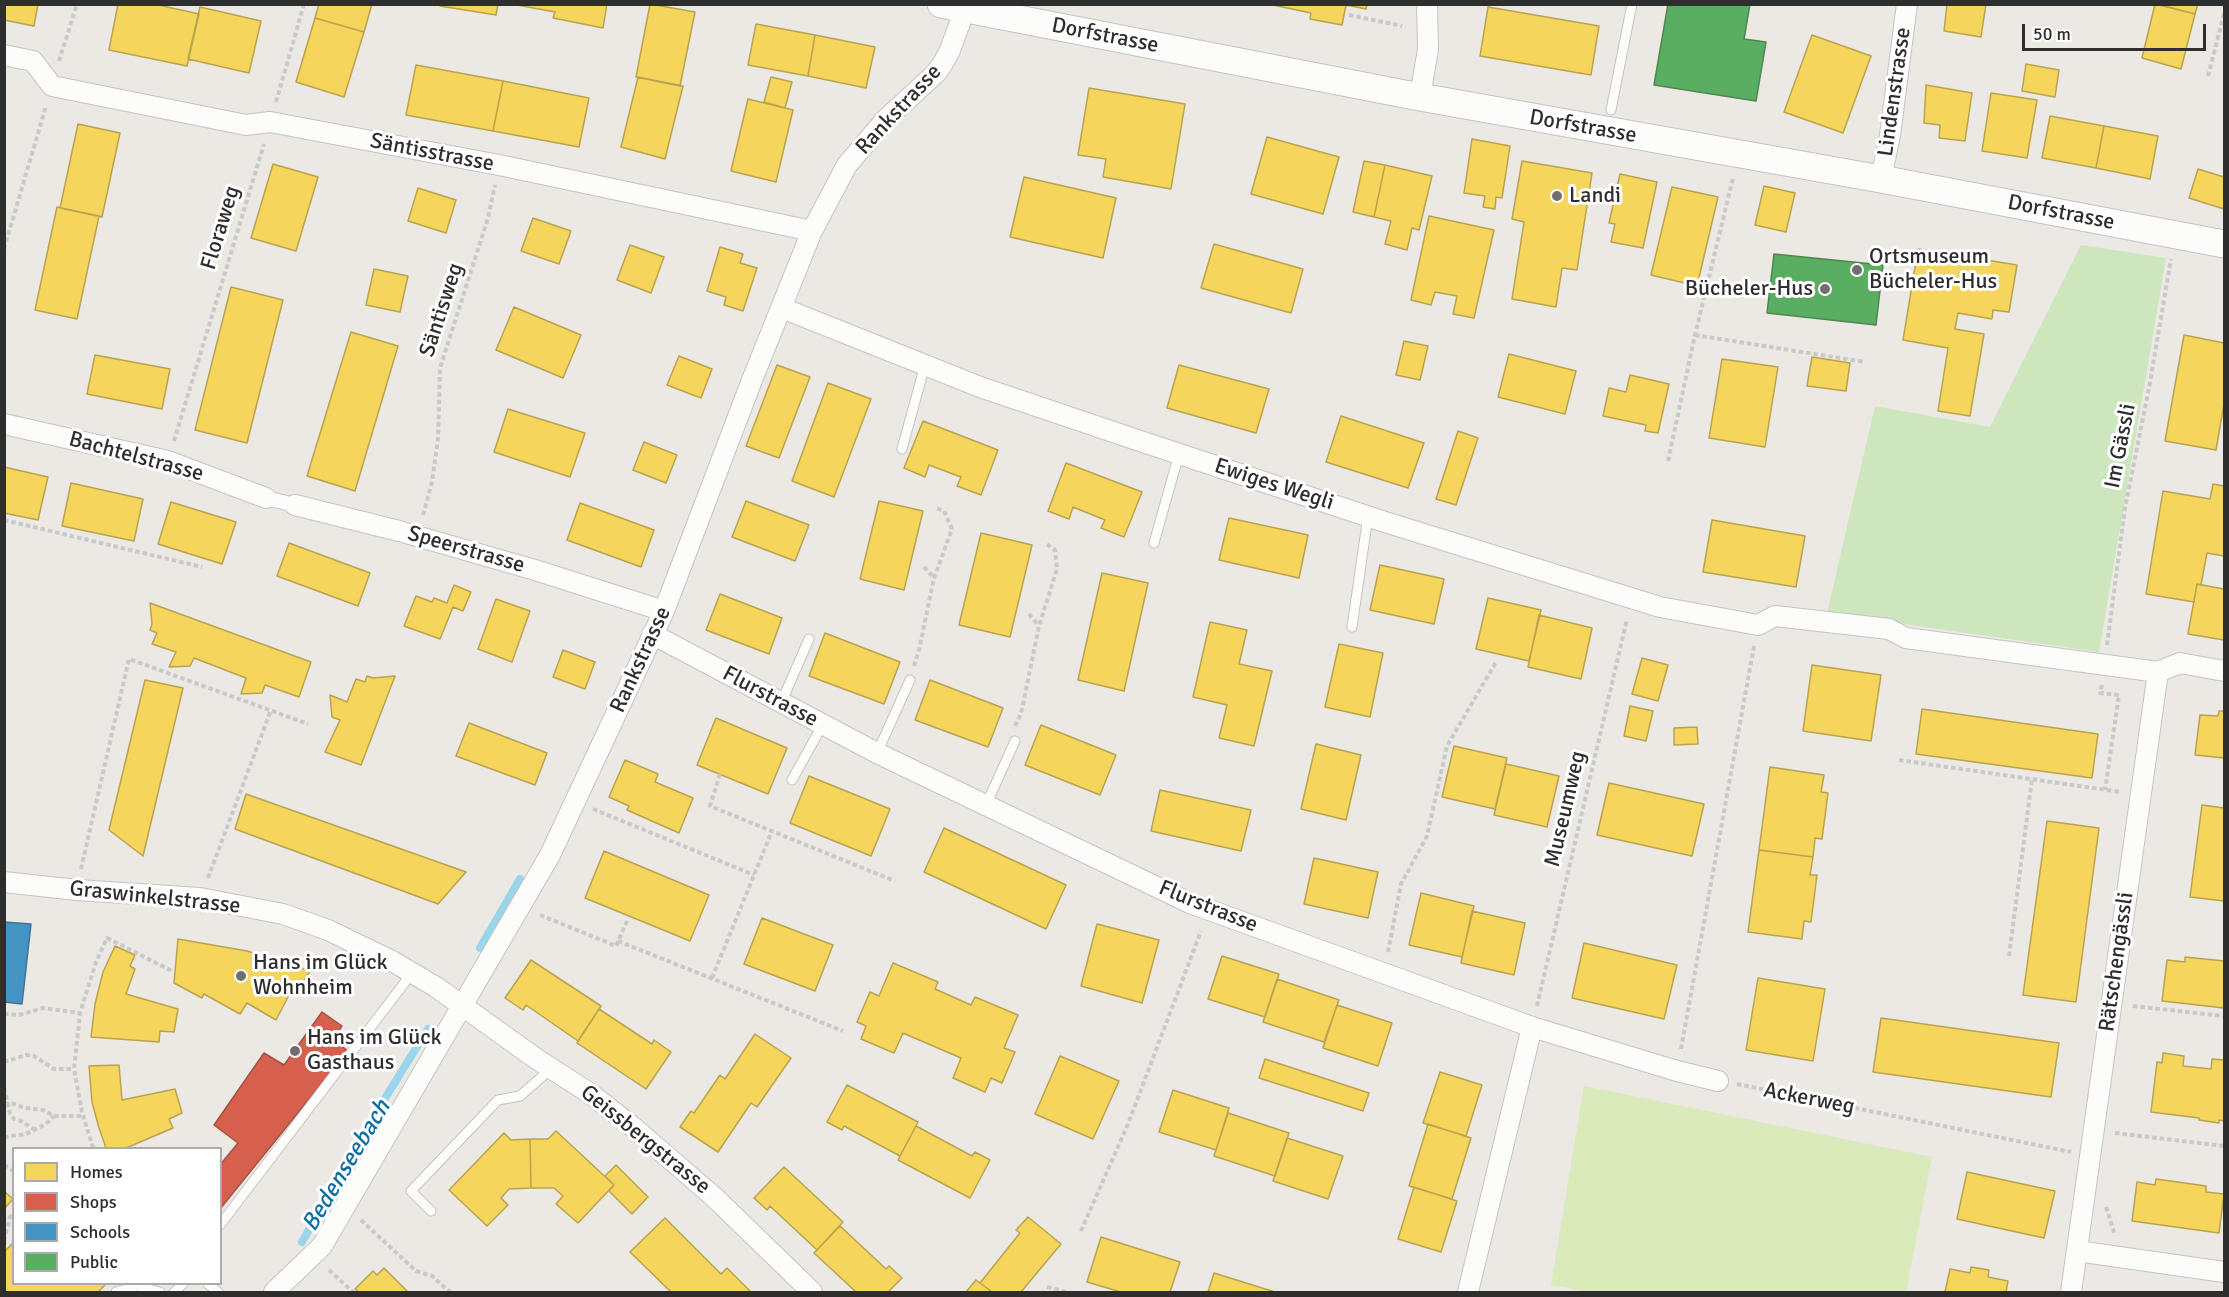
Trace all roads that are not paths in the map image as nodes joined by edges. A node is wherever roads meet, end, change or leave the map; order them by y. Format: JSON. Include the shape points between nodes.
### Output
{"nodes":[{"id":1,"x":1427,"y":4,"type":"edge"},
{"id":2,"x":1632,"y":4,"type":"edge"},
{"id":3,"x":1907,"y":4,"type":"edge"},
{"id":4,"x":953,"y":7,"type":"edge"},
{"id":5,"x":4,"y":55,"type":"edge"},
{"id":6,"x":1420,"y":97,"type":"junction"},
{"id":7,"x":1611,"y":110,"type":"dead end"},
{"id":8,"x":1881,"y":180,"type":"junction"},
{"id":9,"x":812,"y":231,"type":"junction"},
{"id":10,"x":2224,"y":244,"type":"edge"},
{"id":11,"x":782,"y":308,"type":"junction"},
{"id":12,"x":925,"y":365,"type":"junction"},
{"id":13,"x":4,"y":424,"type":"edge"},
{"id":14,"x":902,"y":449,"type":"dead end"},
{"id":15,"x":1179,"y":454,"type":"junction"},
{"id":16,"x":266,"y":498,"type":"joint"},
{"id":17,"x":295,"y":505,"type":"joint"},
{"id":18,"x":1368,"y":516,"type":"junction"},
{"id":19,"x":1154,"y":543,"type":"dead end"},
{"id":20,"x":664,"y":612,"type":"junction"},
{"id":21,"x":1352,"y":627,"type":"dead end"},
{"id":22,"x":652,"y":634,"type":"junction"},
{"id":23,"x":809,"y":639,"type":"dead end"},
{"id":24,"x":2224,"y":671,"type":"edge"},
{"id":25,"x":2158,"y":672,"type":"junction"},
{"id":26,"x":910,"y":680,"type":"dead end"},
{"id":27,"x":781,"y":703,"type":"junction"},
{"id":28,"x":823,"y":724,"type":"junction"},
{"id":29,"x":1015,"y":741,"type":"dead end"},
{"id":30,"x":877,"y":753,"type":"junction"},
{"id":31,"x":792,"y":780,"type":"dead end"},
{"id":32,"x":986,"y":805,"type":"junction"},
{"id":33,"x":4,"y":882,"type":"edge"},
{"id":34,"x":412,"y":973,"type":"junction"},
{"id":35,"x":462,"y":1005,"type":"junction"},
{"id":36,"x":1532,"y":1027,"type":"junction"},
{"id":37,"x":552,"y":1068,"type":"junction"},
{"id":38,"x":1718,"y":1081,"type":"road end"},
{"id":39,"x":431,"y":1211,"type":"dead end"},
{"id":40,"x":222,"y":1222,"type":"edge"},
{"id":41,"x":2077,"y":1251,"type":"junction"},
{"id":42,"x":2224,"y":1272,"type":"edge"},
{"id":43,"x":116,"y":1293,"type":"edge"},
{"id":44,"x":160,"y":1293,"type":"edge"},
{"id":45,"x":274,"y":1293,"type":"edge"},
{"id":46,"x":812,"y":1293,"type":"edge"},
{"id":47,"x":1468,"y":1293,"type":"edge"},
{"id":48,"x":2071,"y":1293,"type":"edge"}],
"edges":[{"from":1,"to":6,"type":"street","via":[[1428,49]]},
{"from":2,"to":7,"type":"lane"},
{"from":3,"to":8,"type":"street","name":"Lindenstrasse"},
{"from":4,"to":6,"type":"main road","name":"Dorfstrasse"},
{"from":4,"to":9,"type":"street","name":"Rankstrasse","via":[[950,50],[942,65],[887,118],[847,165]]},
{"from":5,"to":9,"type":"street","name":"Säntisstrasse","via":[[33,61],[52,86],[246,125],[270,122],[499,165]]},
{"from":6,"to":8,"type":"main road","name":"Dorfstrasse"},
{"from":8,"to":10,"type":"main road","name":"Dorfstrasse"},
{"from":9,"to":11,"type":"street","name":"Rankstrasse"},
{"from":11,"to":12,"type":"street","name":"Ewiges Wegli"},
{"from":11,"to":20,"type":"street","name":"Rankstrasse"},
{"from":12,"to":14,"type":"lane"},
{"from":12,"to":15,"type":"street","name":"Ewiges Wegli"},
{"from":13,"to":16,"type":"street","name":"Bachtelstrasse","via":[[168,461]]},
{"from":15,"to":18,"type":"street","name":"Ewiges Wegli"},
{"from":15,"to":19,"type":"lane"},
{"from":16,"to":17,"type":"street","name":"Speerstrasse"},
{"from":17,"to":20,"type":"street","name":"Speerstrasse","via":[[536,570]]},
{"from":18,"to":21,"type":"lane"},
{"from":18,"to":25,"type":"street","name":"Ewiges Wegli","via":[[1660,607],[1889,629],[1906,638]]},
{"from":20,"to":22,"type":"street","name":"Rankstrasse"},
{"from":22,"to":27,"type":"street","name":"Flurstrasse"},
{"from":22,"to":35,"type":"street","name":"Rankstrasse","via":[[550,855]]},
{"from":23,"to":27,"type":"lane"},
{"from":24,"to":25,"type":"street","via":[[2180,663]]},
{"from":25,"to":41,"type":"street","name":"Rätschengässli"},
{"from":26,"to":30,"type":"lane"},
{"from":27,"to":28,"type":"street","name":"Flurstrasse"},
{"from":28,"to":30,"type":"street","name":"Flurstrasse"},
{"from":28,"to":31,"type":"lane"},
{"from":29,"to":32,"type":"lane"},
{"from":30,"to":32,"type":"street","name":"Flurstrasse"},
{"from":32,"to":36,"type":"street","name":"Flurstrasse","via":[[1209,910]]},
{"from":33,"to":34,"type":"street","name":"Graswinkelstrasse","via":[[200,898],[283,914],[328,930]]},
{"from":34,"to":35,"type":"street","name":"Graswinkelstrasse"},
{"from":34,"to":40,"type":"lane"},
{"from":35,"to":37,"type":"street","name":"Geissbergstrasse"},
{"from":35,"to":45,"type":"street","name":"Rankstrasse","via":[[322,1246]]},
{"from":36,"to":38,"type":"street"},
{"from":36,"to":47,"type":"street"},
{"from":37,"to":39,"type":"lane","via":[[520,1096],[498,1100],[411,1191]]},
{"from":37,"to":46,"type":"street","name":"Geissbergstrasse","via":[[633,1127],[714,1197]]},
{"from":41,"to":42,"type":"street"},
{"from":41,"to":48,"type":"street","name":"Rätschengässli"},
{"from":43,"to":44,"type":"lane","via":[[137,1286]]}]}
